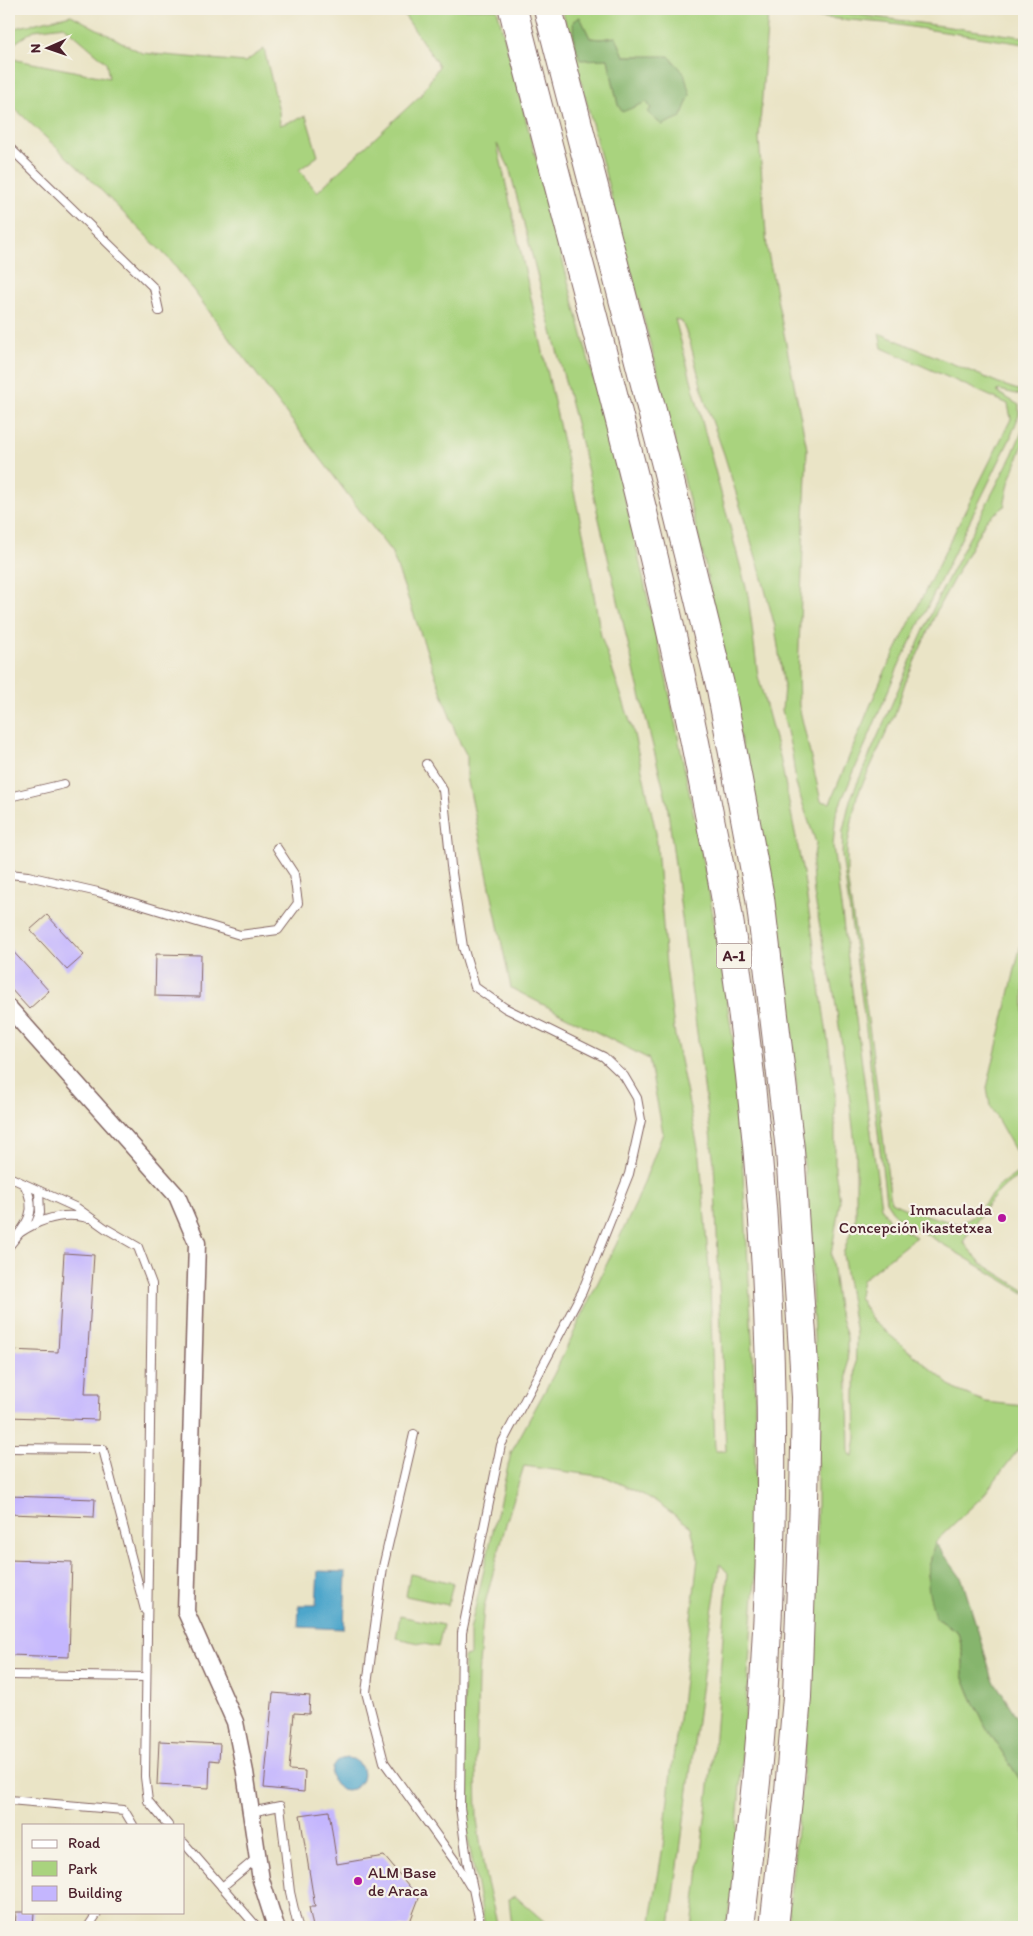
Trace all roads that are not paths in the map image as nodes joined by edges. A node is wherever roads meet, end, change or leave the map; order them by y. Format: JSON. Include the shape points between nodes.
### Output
{"nodes":[{"id":1,"x":512,"y":9,"type":"edge"},
{"id":2,"x":548,"y":9,"type":"edge"},
{"id":3,"x":9,"y":147,"type":"edge"},
{"id":4,"x":159,"y":311,"type":"dead end"},
{"id":5,"x":426,"y":764,"type":"dead end"},
{"id":6,"x":64,"y":784,"type":"dead end"},
{"id":7,"x":9,"y":797,"type":"edge"},
{"id":8,"x":277,"y":848,"type":"dead end"},
{"id":9,"x":9,"y":874,"type":"edge"},
{"id":10,"x":9,"y":1008,"type":"edge"},
{"id":11,"x":9,"y":1177,"type":"edge"},
{"id":12,"x":24,"y":1184,"type":"junction"},
{"id":13,"x":39,"y":1191,"type":"junction"},
{"id":14,"x":94,"y":1220,"type":"junction"},
{"id":15,"x":36,"y":1223,"type":"junction"},
{"id":16,"x":21,"y":1232,"type":"junction"},
{"id":17,"x":9,"y":1246,"type":"edge"},
{"id":18,"x":414,"y":1434,"type":"dead end"},
{"id":19,"x":9,"y":1448,"type":"edge"},
{"id":20,"x":147,"y":1619,"type":"junction"},
{"id":21,"x":9,"y":1675,"type":"edge"},
{"id":22,"x":146,"y":1677,"type":"junction"},
{"id":23,"x":9,"y":1800,"type":"edge"},
{"id":24,"x":251,"y":1812,"type":"junction"},
{"id":25,"x":132,"y":1824,"type":"edge"},
{"id":26,"x":167,"y":1824,"type":"edge"},
{"id":27,"x":185,"y":1844,"type":"edge"},
{"id":28,"x":258,"y":1857,"type":"junction"},
{"id":29,"x":222,"y":1887,"type":"junction"},
{"id":30,"x":474,"y":1892,"type":"junction"},
{"id":31,"x":97,"y":1914,"type":"edge"},
{"id":32,"x":88,"y":1927,"type":"edge"},
{"id":33,"x":257,"y":1927,"type":"edge"},
{"id":34,"x":276,"y":1927,"type":"edge"},
{"id":35,"x":298,"y":1927,"type":"edge"},
{"id":36,"x":481,"y":1927,"type":"edge"},
{"id":37,"x":740,"y":1927,"type":"edge"},
{"id":38,"x":774,"y":1927,"type":"edge"}],
"edges":[{"from":1,"to":37,"type":"highway","number":"A-1","via":[[636,481],[685,688],[728,910],[743,1021],[764,1269],[771,1498],[762,1714]]},
{"from":2,"to":38,"type":"highway","number":"A-1","via":[[721,690],[760,898],[790,1150],[806,1397],[804,1500],[797,1697]]},
{"from":3,"to":4,"type":"lane","via":[[154,288]]},
{"from":5,"to":30,"type":"lane","via":[[443,790],[463,948],[474,987],[505,1008],[604,1057],[624,1076],[637,1098],[641,1120],[629,1174],[582,1292],[501,1445],[462,1633],[460,1807]]},
{"from":6,"to":7,"type":"lane"},
{"from":8,"to":9,"type":"lane","via":[[294,874],[298,903],[278,930],[240,935],[98,892]]},
{"from":10,"to":24,"type":"street","via":[[178,1196],[196,1243],[186,1612],[235,1722]]},
{"from":11,"to":12,"type":"lane"},
{"from":12,"to":13,"type":"lane"},
{"from":12,"to":16,"type":"lane","via":[[31,1196],[32,1208]]},
{"from":13,"to":14,"type":"lane","via":[[77,1208]]},
{"from":13,"to":15,"type":"lane","via":[[40,1213]]},
{"from":14,"to":15,"type":"lane","via":[[66,1216]]},
{"from":14,"to":20,"type":"lane","via":[[138,1247],[152,1284]]},
{"from":15,"to":16,"type":"lane"},
{"from":16,"to":17,"type":"lane"},
{"from":18,"to":30,"type":"lane","via":[[383,1567],[366,1692],[384,1762]]},
{"from":19,"to":20,"type":"lane","via":[[103,1449]]},
{"from":20,"to":22,"type":"lane"},
{"from":21,"to":22,"type":"lane"},
{"from":22,"to":26,"type":"lane","via":[[145,1777],[148,1802]]},
{"from":23,"to":25,"type":"lane","via":[[124,1810]]},
{"from":24,"to":28,"type":"street"},
{"from":24,"to":35,"type":"lane","via":[[280,1806],[290,1892]]},
{"from":27,"to":29,"type":"lane"},
{"from":28,"to":29,"type":"lane"},
{"from":28,"to":34,"type":"street","via":[[261,1880]]},
{"from":29,"to":33,"type":"lane"},
{"from":30,"to":36,"type":"lane"},
{"from":31,"to":32,"type":"lane"}]}
